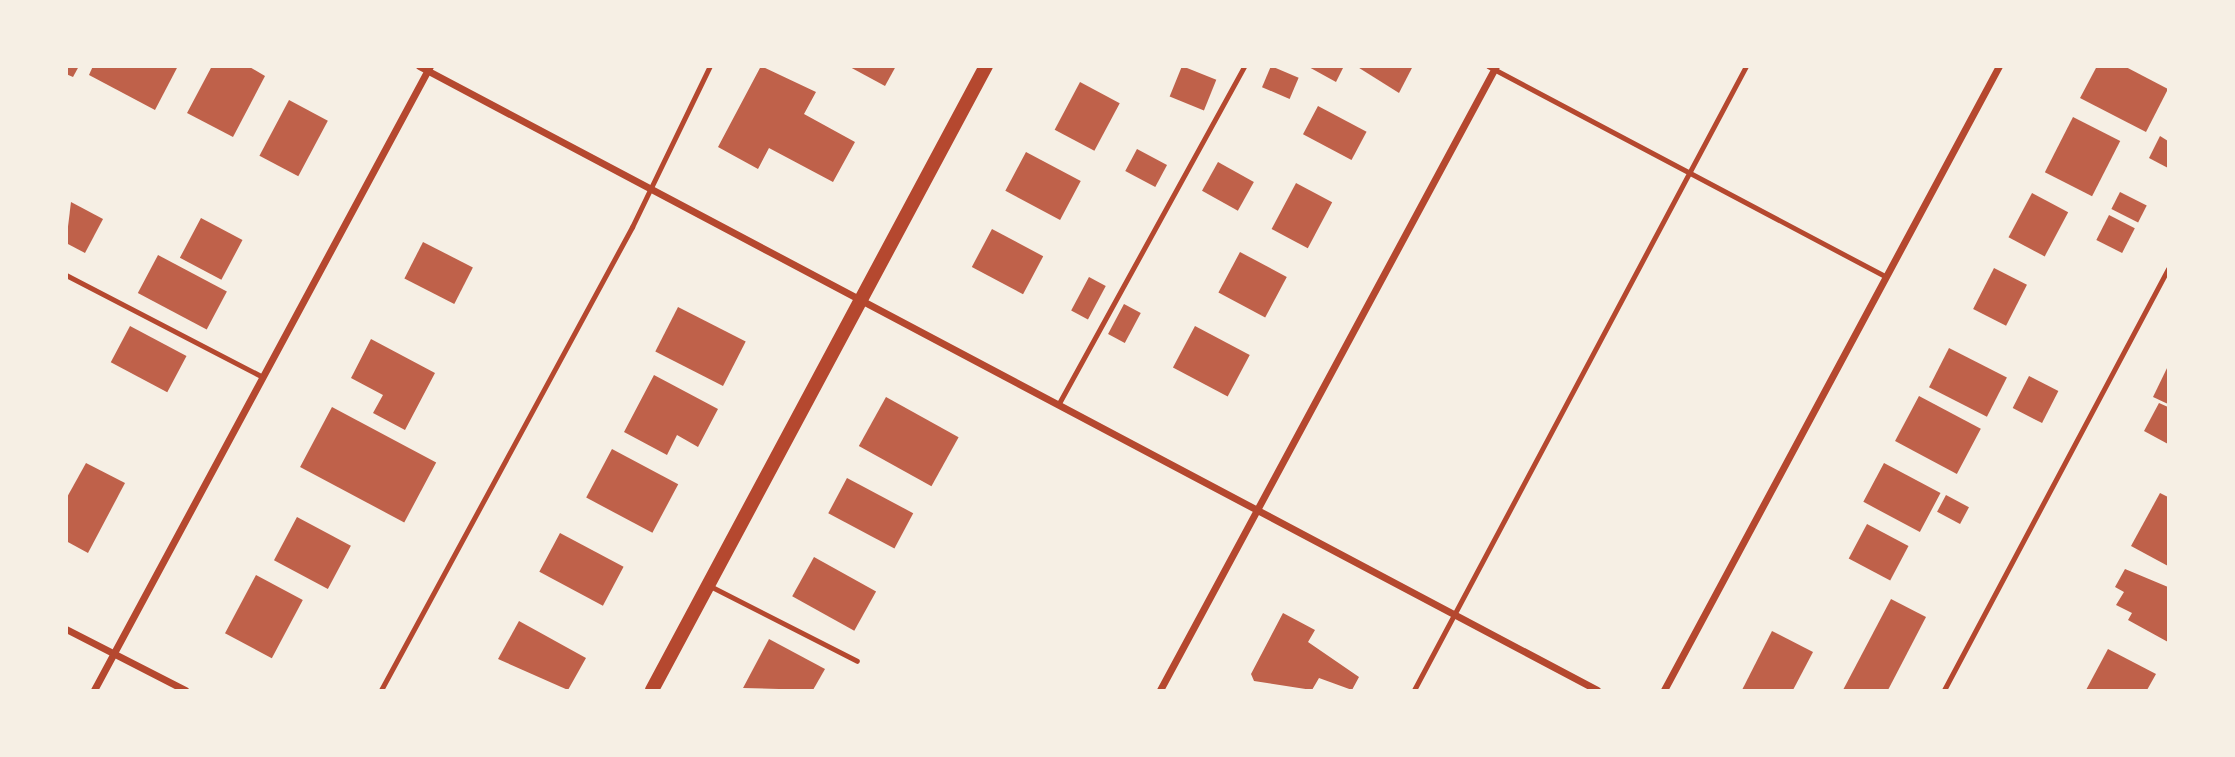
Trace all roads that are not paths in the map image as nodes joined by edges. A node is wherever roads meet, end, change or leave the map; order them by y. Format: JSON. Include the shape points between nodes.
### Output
{"nodes":[{"id":1,"x":419,"y":66,"type":"edge"},
{"id":2,"x":710,"y":66,"type":"edge"},
{"id":3,"x":986,"y":66,"type":"edge"},
{"id":4,"x":1244,"y":66,"type":"edge"},
{"id":5,"x":1746,"y":66,"type":"edge"},
{"id":6,"x":1999,"y":66,"type":"edge"},
{"id":7,"x":1493,"y":68,"type":"edge"},
{"id":8,"x":429,"y":69,"type":"edge"},
{"id":9,"x":1687,"y":175,"type":"junction"},
{"id":10,"x":645,"y":189,"type":"junction"},
{"id":11,"x":2168,"y":269,"type":"edge"},
{"id":12,"x":66,"y":275,"type":"edge"},
{"id":13,"x":1886,"y":277,"type":"junction"},
{"id":14,"x":858,"y":304,"type":"junction"},
{"id":15,"x":261,"y":376,"type":"junction"},
{"id":16,"x":1058,"y":404,"type":"junction"},
{"id":17,"x":1255,"y":510,"type":"junction"},
{"id":18,"x":708,"y":585,"type":"junction"},
{"id":19,"x":1452,"y":615,"type":"junction"},
{"id":20,"x":66,"y":629,"type":"edge"},
{"id":21,"x":114,"y":653,"type":"junction"},
{"id":22,"x":857,"y":661,"type":"dead end"},
{"id":23,"x":94,"y":691,"type":"edge"},
{"id":24,"x":185,"y":691,"type":"edge"},
{"id":25,"x":381,"y":691,"type":"edge"},
{"id":26,"x":652,"y":691,"type":"edge"},
{"id":27,"x":1160,"y":691,"type":"edge"},
{"id":28,"x":1414,"y":691,"type":"edge"},
{"id":29,"x":1597,"y":691,"type":"edge"},
{"id":30,"x":1664,"y":691,"type":"edge"},
{"id":31,"x":1944,"y":691,"type":"edge"}],
"edges":[{"from":1,"to":8,"type":"street"},
{"from":2,"to":10,"type":"lane"},
{"from":3,"to":14,"type":"main road"},
{"from":4,"to":16,"type":"lane"},
{"from":5,"to":9,"type":"lane"},
{"from":6,"to":13,"type":"street"},
{"from":7,"to":9,"type":"lane"},
{"from":7,"to":17,"type":"street"},
{"from":8,"to":10,"type":"street"},
{"from":8,"to":15,"type":"street"},
{"from":9,"to":13,"type":"lane"},
{"from":9,"to":19,"type":"lane"},
{"from":10,"to":14,"type":"street"},
{"from":10,"to":25,"type":"lane","via":[[632,227]]},
{"from":11,"to":31,"type":"lane"},
{"from":12,"to":15,"type":"lane"},
{"from":13,"to":30,"type":"street"},
{"from":14,"to":16,"type":"street"},
{"from":14,"to":18,"type":"main road"},
{"from":15,"to":21,"type":"street"},
{"from":16,"to":17,"type":"street"},
{"from":17,"to":19,"type":"street"},
{"from":17,"to":27,"type":"street"},
{"from":18,"to":22,"type":"lane"},
{"from":18,"to":26,"type":"main road"},
{"from":19,"to":28,"type":"lane"},
{"from":19,"to":29,"type":"street"},
{"from":20,"to":21,"type":"street"},
{"from":21,"to":23,"type":"street"},
{"from":21,"to":24,"type":"street"}]}
